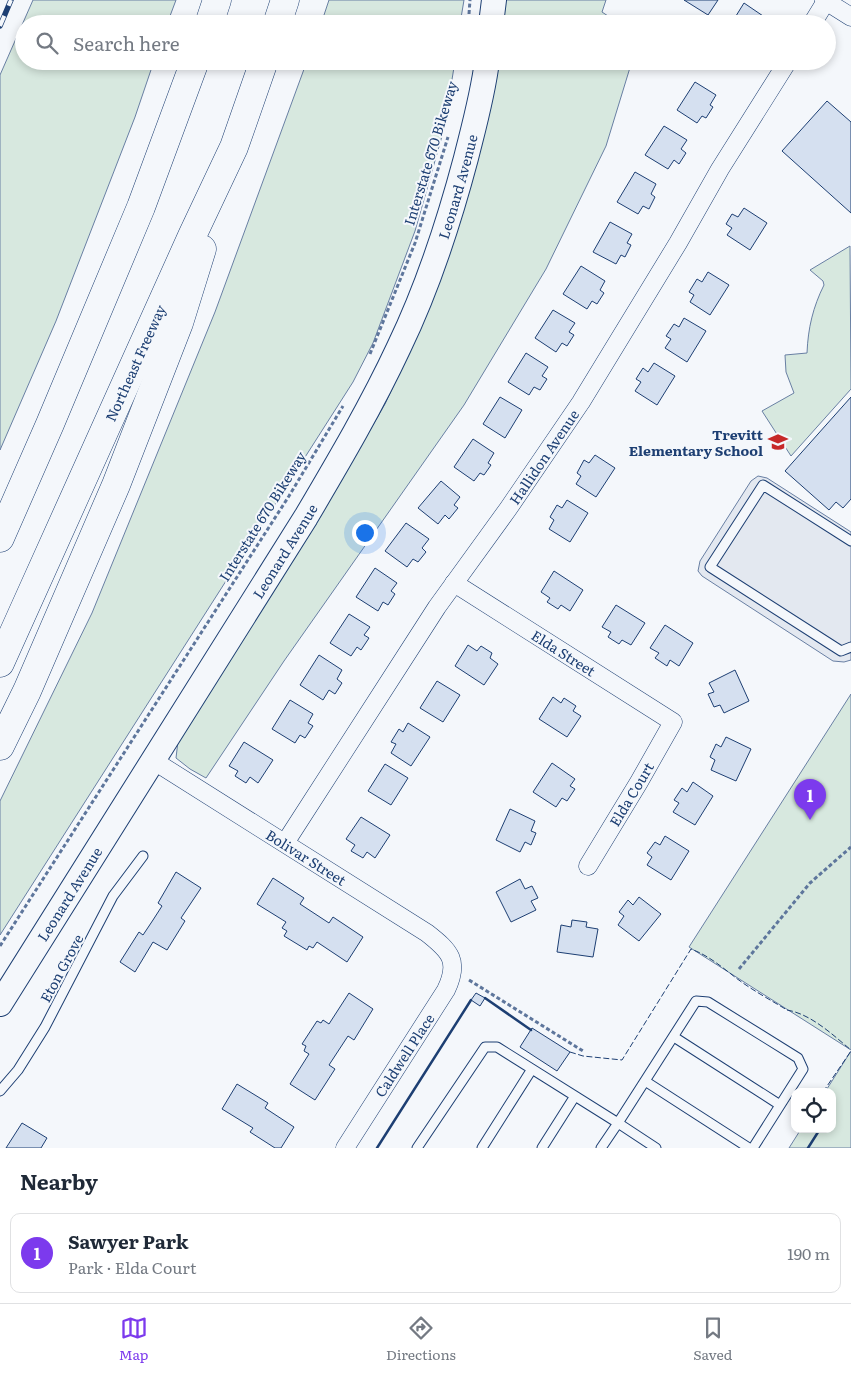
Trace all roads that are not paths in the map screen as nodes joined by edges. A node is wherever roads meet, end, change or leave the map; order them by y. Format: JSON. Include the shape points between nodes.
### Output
{"nodes":[{"id":1,"x":217,"y":0,"type":"edge"},
{"id":2,"x":285,"y":0,"type":"edge"},
{"id":3,"x":494,"y":0,"type":"edge"},
{"id":4,"x":825,"y":1,"type":"edge"},
{"id":5,"x":212,"y":15,"type":"edge"},
{"id":6,"x":280,"y":15,"type":"edge"},
{"id":7,"x":492,"y":15,"type":"edge"},
{"id":8,"x":817,"y":15,"type":"edge"},
{"id":9,"x":851,"y":17,"type":"edge"},
{"id":10,"x":192,"y":70,"type":"edge"},
{"id":11,"x":261,"y":70,"type":"edge"},
{"id":12,"x":485,"y":70,"type":"edge"},
{"id":13,"x":782,"y":70,"type":"edge"},
{"id":14,"x":234,"y":147,"type":"junction"},
{"id":15,"x":0,"y":538,"type":"edge"},
{"id":16,"x":851,"y":541,"type":"edge"},
{"id":17,"x":454,"y":583,"type":"junction"},
{"id":18,"x":851,"y":647,"type":"edge"},
{"id":19,"x":0,"y":663,"type":"edge"},
{"id":20,"x":673,"y":722,"type":"joint"},
{"id":21,"x":0,"y":746,"type":"edge"},
{"id":22,"x":154,"y":761,"type":"junction"},
{"id":23,"x":285,"y":843,"type":"junction"},
{"id":24,"x":144,"y":856,"type":"dead end"},
{"id":25,"x":588,"y":866,"type":"dead end"},
{"id":26,"x":452,"y":966,"type":"joint"},
{"id":27,"x":0,"y":1004,"type":"edge"},
{"id":28,"x":674,"y":1036,"type":"junction"},
{"id":29,"x":532,"y":1069,"type":"junction"},
{"id":30,"x":645,"y":1081,"type":"junction"},
{"id":31,"x":0,"y":1091,"type":"edge"},
{"id":32,"x":575,"y":1096,"type":"junction"},
{"id":33,"x":780,"y":1105,"type":"junction"},
{"id":34,"x":618,"y":1123,"type":"junction"},
{"id":35,"x":345,"y":1148,"type":"edge"},
{"id":36,"x":417,"y":1148,"type":"edge"},
{"id":37,"x":482,"y":1148,"type":"edge"},
{"id":38,"x":542,"y":1148,"type":"edge"},
{"id":39,"x":601,"y":1148,"type":"edge"},
{"id":40,"x":656,"y":1148,"type":"edge"},
{"id":41,"x":751,"y":1148,"type":"edge"}],
"edges":[{"from":1,"to":5,"type":"highway"},
{"from":2,"to":6,"type":"highway"},
{"from":3,"to":7,"type":"street"},
{"from":4,"to":8,"type":"street"},
{"from":4,"to":9,"type":"street"},
{"from":10,"to":15,"type":"highway","via":[[141,207]]},
{"from":11,"to":14,"type":"highway","name":"Northeast Freeway"},
{"from":12,"to":22,"type":"street","name":"Leonard Avenue","via":[[454,201],[399,349],[306,516]]},
{"from":13,"to":17,"type":"street","name":"Hallidon Avenue","via":[[580,402]]},
{"from":14,"to":19,"type":"highway","name":"Northeast Freeway"},
{"from":14,"to":21,"type":"highway","via":[[172,341],[116,485]]},
{"from":16,"to":18,"type":"lane","via":[[763,485],[710,567],[841,652]]},
{"from":17,"to":20,"type":"street","name":"Elda Street"},
{"from":17,"to":23,"type":"street","name":"Hallidon Avenue"},
{"from":20,"to":25,"type":"street","name":"Elda Court"},
{"from":22,"to":23,"type":"street","name":"Bolivar Street"},
{"from":22,"to":27,"type":"street","name":"Leonard Avenue"},
{"from":23,"to":26,"type":"street","name":"Bolivar Street","via":[[442,944]]},
{"from":24,"to":31,"type":"lane","name":"Eton Grove","via":[[113,896],[45,1027],[18,1070]]},
{"from":26,"to":35,"type":"street","name":"Caldwell Place","via":[[446,990]]},
{"from":28,"to":30,"type":"lane"},
{"from":28,"to":33,"type":"lane"},
{"from":28,"to":33,"type":"lane","via":[[696,1001],[708,1002],[798,1058],[803,1069]]},
{"from":29,"to":32,"type":"lane"},
{"from":29,"to":36,"type":"lane","via":[[497,1047],[485,1047]]},
{"from":29,"to":37,"type":"lane"},
{"from":30,"to":34,"type":"lane"},
{"from":30,"to":41,"type":"lane"},
{"from":32,"to":34,"type":"lane"},
{"from":32,"to":38,"type":"lane"},
{"from":33,"to":41,"type":"lane"},
{"from":34,"to":39,"type":"lane"},
{"from":34,"to":40,"type":"lane"}]}
